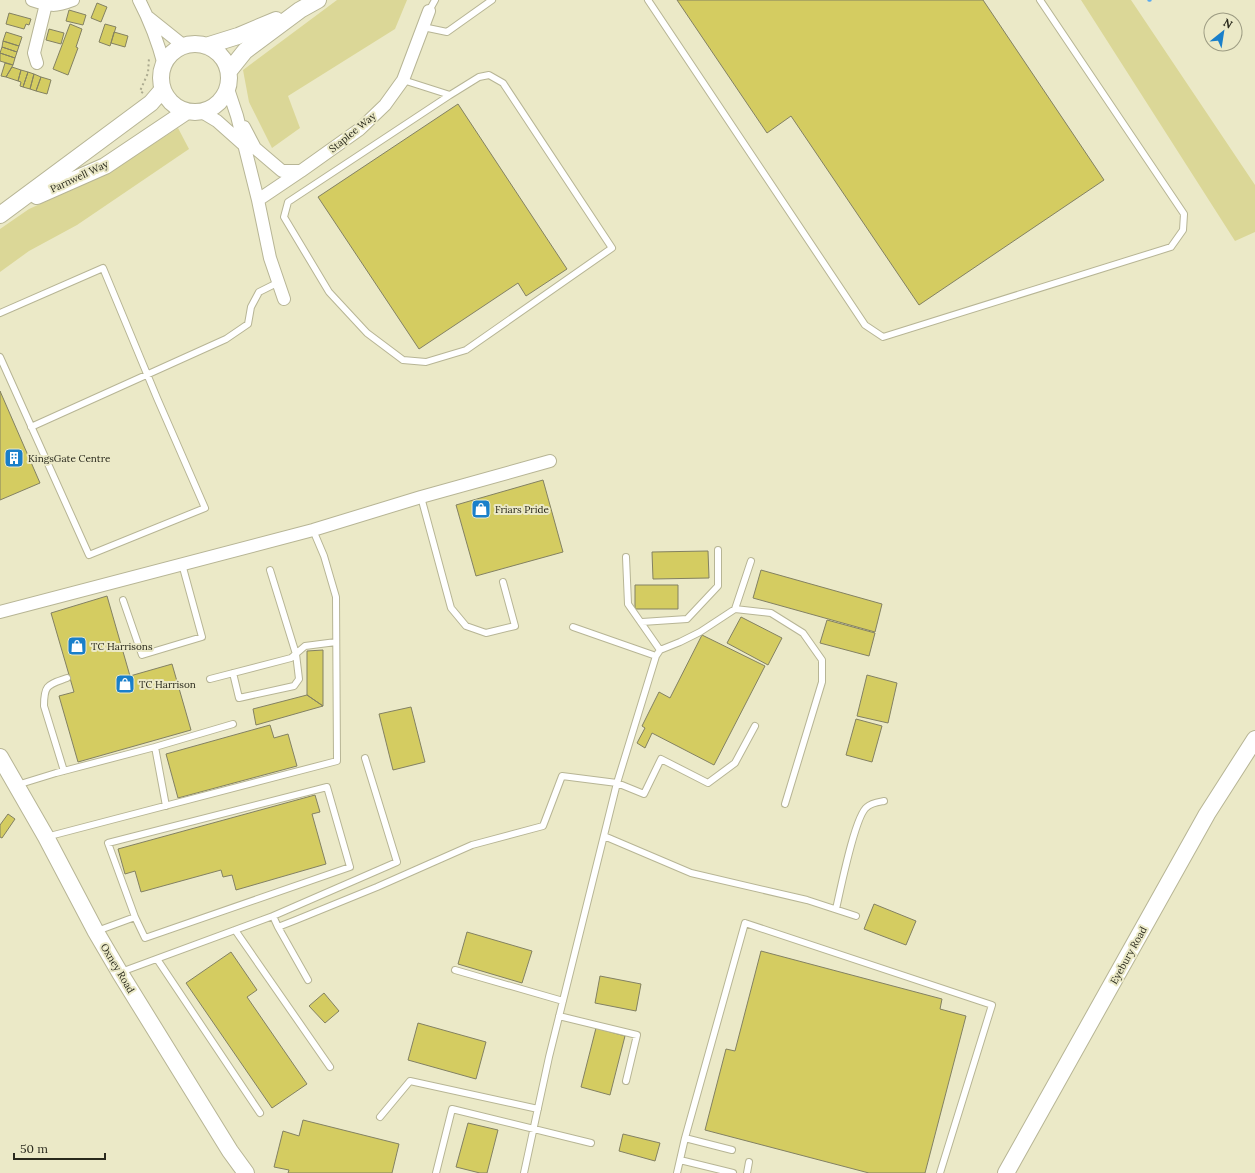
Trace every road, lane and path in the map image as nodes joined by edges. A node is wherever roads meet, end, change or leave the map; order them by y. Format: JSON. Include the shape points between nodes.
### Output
{"nodes":[{"id":1,"x":32,"y":0,"type":"edge"},
{"id":2,"x":73,"y":0,"type":"edge"},
{"id":3,"x":139,"y":0,"type":"edge"},
{"id":4,"x":318,"y":0,"type":"edge"},
{"id":5,"x":492,"y":0,"type":"edge"},
{"id":6,"x":648,"y":0,"type":"edge"},
{"id":7,"x":1040,"y":0,"type":"edge"},
{"id":8,"x":46,"y":4,"type":"junction"},
{"id":9,"x":432,"y":6,"type":"edge"},
{"id":10,"x":300,"y":10,"type":"junction"},
{"id":11,"x":148,"y":17,"type":"junction"},
{"id":12,"x":423,"y":26,"type":"junction"},
{"id":13,"x":184,"y":46,"type":"junction"},
{"id":14,"x":206,"y":46,"type":"junction"},
{"id":15,"x":149,"y":58,"type":"dead end"},
{"id":16,"x":37,"y":63,"type":"dead end"},
{"id":17,"x":164,"y":65,"type":"junction"},
{"id":18,"x":229,"y":71,"type":"junction"},
{"id":19,"x":403,"y":80,"type":"junction"},
{"id":20,"x":163,"y":89,"type":"junction"},
{"id":21,"x":228,"y":89,"type":"junction"},
{"id":22,"x":450,"y":95,"type":"junction"},
{"id":23,"x":151,"y":103,"type":"junction"},
{"id":24,"x":194,"y":111,"type":"junction"},
{"id":25,"x":237,"y":116,"type":"junction"},
{"id":26,"x":244,"y":145,"type":"junction"},
{"id":27,"x":302,"y":172,"type":"junction"},
{"id":28,"x":258,"y":200,"type":"junction"},
{"id":29,"x":4,"y":212,"type":"edge"},
{"id":30,"x":279,"y":282,"type":"junction"},
{"id":31,"x":284,"y":299,"type":"dead end"},
{"id":32,"x":0,"y":313,"type":"edge"},
{"id":33,"x":1,"y":360,"type":"edge"},
{"id":34,"x":148,"y":375,"type":"junction"},
{"id":35,"x":31,"y":426,"type":"junction"},
{"id":36,"x":550,"y":462,"type":"dead end"},
{"id":37,"x":421,"y":497,"type":"junction"},
{"id":38,"x":313,"y":530,"type":"junction"},
{"id":39,"x":718,"y":550,"type":"dead end"},
{"id":40,"x":626,"y":557,"type":"dead end"},
{"id":41,"x":751,"y":561,"type":"dead end"},
{"id":42,"x":182,"y":564,"type":"junction"},
{"id":43,"x":270,"y":570,"type":"dead end"},
{"id":44,"x":503,"y":582,"type":"dead end"},
{"id":45,"x":123,"y":600,"type":"dead end"},
{"id":46,"x":734,"y":609,"type":"junction"},
{"id":47,"x":0,"y":612,"type":"edge"},
{"id":48,"x":642,"y":622,"type":"junction"},
{"id":49,"x":572,"y":627,"type":"dead end"},
{"id":50,"x":336,"y":642,"type":"junction"},
{"id":51,"x":660,"y":650,"type":"junction"},
{"id":52,"x":296,"y":654,"type":"junction"},
{"id":53,"x":656,"y":656,"type":"junction"},
{"id":54,"x":233,"y":674,"type":"junction"},
{"id":55,"x":67,"y":678,"type":"dead end"},
{"id":56,"x":210,"y":679,"type":"dead end"},
{"id":57,"x":233,"y":724,"type":"dead end"},
{"id":58,"x":755,"y":726,"type":"dead end"},
{"id":59,"x":1255,"y":739,"type":"edge"},
{"id":60,"x":155,"y":747,"type":"junction"},
{"id":61,"x":0,"y":757,"type":"edge"},
{"id":62,"x":365,"y":758,"type":"dead end"},
{"id":63,"x":64,"y":771,"type":"junction"},
{"id":64,"x":617,"y":783,"type":"junction"},
{"id":65,"x":17,"y":785,"type":"junction"},
{"id":66,"x":884,"y":800,"type":"dead end"},
{"id":67,"x":786,"y":804,"type":"dead end"},
{"id":68,"x":166,"y":806,"type":"junction"},
{"id":69,"x":604,"y":836,"type":"junction"},
{"id":70,"x":46,"y":837,"type":"junction"},
{"id":71,"x":836,"y":909,"type":"junction"},
{"id":72,"x":273,"y":916,"type":"junction"},
{"id":73,"x":856,"y":916,"type":"dead end"},
{"id":74,"x":135,"y":917,"type":"junction"},
{"id":75,"x":278,"y":926,"type":"junction"},
{"id":76,"x":235,"y":930,"type":"junction"},
{"id":77,"x":96,"y":932,"type":"junction"},
{"id":78,"x":157,"y":958,"type":"junction"},
{"id":79,"x":455,"y":970,"type":"dead end"},
{"id":80,"x":120,"y":973,"type":"junction"},
{"id":81,"x":308,"y":980,"type":"dead end"},
{"id":82,"x":563,"y":1001,"type":"junction"},
{"id":83,"x":560,"y":1016,"type":"junction"},
{"id":84,"x":330,"y":1067,"type":"dead end"},
{"id":85,"x":626,"y":1082,"type":"dead end"},
{"id":86,"x":538,"y":1109,"type":"junction"},
{"id":87,"x":260,"y":1113,"type":"dead end"},
{"id":88,"x":380,"y":1117,"type":"dead end"},
{"id":89,"x":534,"y":1129,"type":"junction"},
{"id":90,"x":685,"y":1138,"type":"junction"},
{"id":91,"x":591,"y":1143,"type":"dead end"},
{"id":92,"x":732,"y":1150,"type":"dead end"},
{"id":93,"x":680,"y":1160,"type":"junction"},
{"id":94,"x":749,"y":1162,"type":"dead end"},
{"id":95,"x":713,"y":1171,"type":"edge"},
{"id":96,"x":246,"y":1173,"type":"edge"},
{"id":97,"x":436,"y":1173,"type":"edge"},
{"id":98,"x":524,"y":1173,"type":"edge"},
{"id":99,"x":677,"y":1173,"type":"edge"},
{"id":100,"x":733,"y":1173,"type":"edge"},
{"id":101,"x":747,"y":1173,"type":"edge"},
{"id":102,"x":940,"y":1173,"type":"edge"},
{"id":103,"x":1006,"y":1173,"type":"edge"}],
"edges":[{"from":1,"to":8,"type":"street"},
{"from":2,"to":8,"type":"street","via":[[58,6]]},
{"from":3,"to":11,"type":"street"},
{"from":4,"to":10,"type":"street"},
{"from":5,"to":12,"type":"lane","via":[[447,32]]},
{"from":6,"to":7,"type":"lane","via":[[865,325],[883,337],[1170,248],[1183,230],[1184,214]]},
{"from":8,"to":16,"type":"street","via":[[34,53]]},
{"from":9,"to":12,"type":"street","name":"Staplee Way"},
{"from":10,"to":14,"type":"street","via":[[238,36]]},
{"from":10,"to":18,"type":"street","via":[[245,51]]},
{"from":11,"to":13,"type":"street"},
{"from":11,"to":17,"type":"street"},
{"from":12,"to":19,"type":"street","name":"Staplee Way"},
{"from":13,"to":14,"type":"street"},
{"from":13,"to":17,"type":"street","via":[[169,57]]},
{"from":14,"to":18,"type":"street","via":[[224,60]]},
{"from":15,"to":23,"type":"path","via":[[148,74],[140,90]]},
{"from":17,"to":20,"type":"street","via":[[161,81]]},
{"from":18,"to":21,"type":"street"},
{"from":19,"to":22,"type":"lane"},
{"from":19,"to":27,"type":"street","name":"Staplee Way","via":[[385,105],[360,129]]},
{"from":20,"to":23,"type":"street","name":"Parnwell Way"},
{"from":20,"to":24,"type":"street","via":[[168,99],[176,106]]},
{"from":21,"to":24,"type":"street","via":[[218,104],[210,109]]},
{"from":21,"to":25,"type":"street"},
{"from":22,"to":22,"type":"lane","via":[[478,77],[489,75],[503,83],[612,248],[466,350],[426,362],[403,360],[367,332],[329,292],[284,217],[288,202]]},
{"from":23,"to":29,"type":"street","name":"Parnwell Way"},
{"from":24,"to":26,"type":"street","via":[[217,121]]},
{"from":24,"to":29,"type":"street","name":"Parnwell Way","via":[[105,166]]},
{"from":25,"to":26,"type":"street"},
{"from":25,"to":27,"type":"street","via":[[256,148],[282,171]]},
{"from":26,"to":28,"type":"street"},
{"from":27,"to":28,"type":"street","name":"Staplee Way"},
{"from":28,"to":30,"type":"street","via":[[270,258]]},
{"from":30,"to":31,"type":"street"},
{"from":30,"to":34,"type":"lane","via":[[260,292],[251,307],[248,324],[226,339]]},
{"from":32,"to":34,"type":"lane","via":[[103,268]]},
{"from":33,"to":35,"type":"lane"},
{"from":34,"to":35,"type":"lane"},
{"from":34,"to":35,"type":"lane","via":[[205,508],[89,555]]},
{"from":36,"to":37,"type":"street"},
{"from":37,"to":38,"type":"street"},
{"from":37,"to":44,"type":"lane","via":[[451,608],[466,626],[486,633],[515,626]]},
{"from":38,"to":42,"type":"street"},
{"from":38,"to":50,"type":"lane","via":[[336,597]]},
{"from":39,"to":48,"type":"lane","via":[[718,586],[687,619]]},
{"from":40,"to":48,"type":"lane","via":[[628,604]]},
{"from":41,"to":46,"type":"lane"},
{"from":42,"to":45,"type":"lane","via":[[202,637],[142,654]]},
{"from":42,"to":47,"type":"street"},
{"from":43,"to":52,"type":"lane"},
{"from":46,"to":51,"type":"lane","via":[[700,632]]},
{"from":46,"to":67,"type":"lane","via":[[771,613],[803,632],[822,660],[822,682]]},
{"from":48,"to":51,"type":"lane"},
{"from":49,"to":53,"type":"lane"},
{"from":50,"to":52,"type":"lane","via":[[305,646]]},
{"from":50,"to":68,"type":"lane","via":[[337,761]]},
{"from":51,"to":53,"type":"lane"},
{"from":52,"to":54,"type":"lane","via":[[291,658]]},
{"from":52,"to":54,"type":"lane","via":[[299,679],[294,686],[239,698]]},
{"from":53,"to":64,"type":"lane"},
{"from":54,"to":56,"type":"lane"},
{"from":55,"to":63,"type":"lane","via":[[50,684],[44,695],[44,706]]},
{"from":57,"to":60,"type":"lane"},
{"from":58,"to":64,"type":"lane","via":[[735,763],[708,783],[661,759],[644,794]]},
{"from":59,"to":103,"type":"street","name":"Eyebury Road","via":[[1247,756],[1207,814]]},
{"from":60,"to":63,"type":"lane"},
{"from":60,"to":68,"type":"lane"},
{"from":61,"to":65,"type":"street","name":"Oxney Road"},
{"from":62,"to":72,"type":"lane","via":[[397,862]]},
{"from":63,"to":65,"type":"lane"},
{"from":64,"to":69,"type":"lane"},
{"from":64,"to":75,"type":"lane","via":[[562,776],[543,826],[472,845],[377,887]]},
{"from":65,"to":70,"type":"street","name":"Oxney Road"},
{"from":66,"to":71,"type":"lane","via":[[866,807],[860,816]]},
{"from":68,"to":70,"type":"lane"},
{"from":69,"to":71,"type":"lane","via":[[691,873]]},
{"from":69,"to":82,"type":"lane"},
{"from":70,"to":77,"type":"street","name":"Oxney Road"},
{"from":71,"to":73,"type":"lane"},
{"from":72,"to":75,"type":"lane"},
{"from":72,"to":76,"type":"lane"},
{"from":74,"to":74,"type":"lane","via":[[108,843],[327,787],[350,867],[145,938]]},
{"from":74,"to":77,"type":"lane"},
{"from":75,"to":81,"type":"lane"},
{"from":76,"to":78,"type":"lane"},
{"from":76,"to":84,"type":"lane"},
{"from":77,"to":80,"type":"street","name":"Oxney Road"},
{"from":78,"to":80,"type":"lane"},
{"from":78,"to":87,"type":"lane"},
{"from":79,"to":82,"type":"lane"},
{"from":80,"to":96,"type":"street","name":"Oxney Road"},
{"from":82,"to":83,"type":"lane"},
{"from":83,"to":85,"type":"lane","via":[[637,1035]]},
{"from":83,"to":86,"type":"lane"},
{"from":86,"to":88,"type":"lane","via":[[410,1081]]},
{"from":86,"to":89,"type":"lane"},
{"from":89,"to":91,"type":"lane"},
{"from":89,"to":97,"type":"lane","via":[[452,1109]]},
{"from":89,"to":98,"type":"lane"},
{"from":90,"to":92,"type":"lane"},
{"from":90,"to":93,"type":"lane"},
{"from":90,"to":102,"type":"lane","via":[[745,923],[992,1005]]},
{"from":93,"to":95,"type":"lane"},
{"from":93,"to":99,"type":"lane"},
{"from":94,"to":101,"type":"lane"},
{"from":95,"to":100,"type":"lane"}]}
